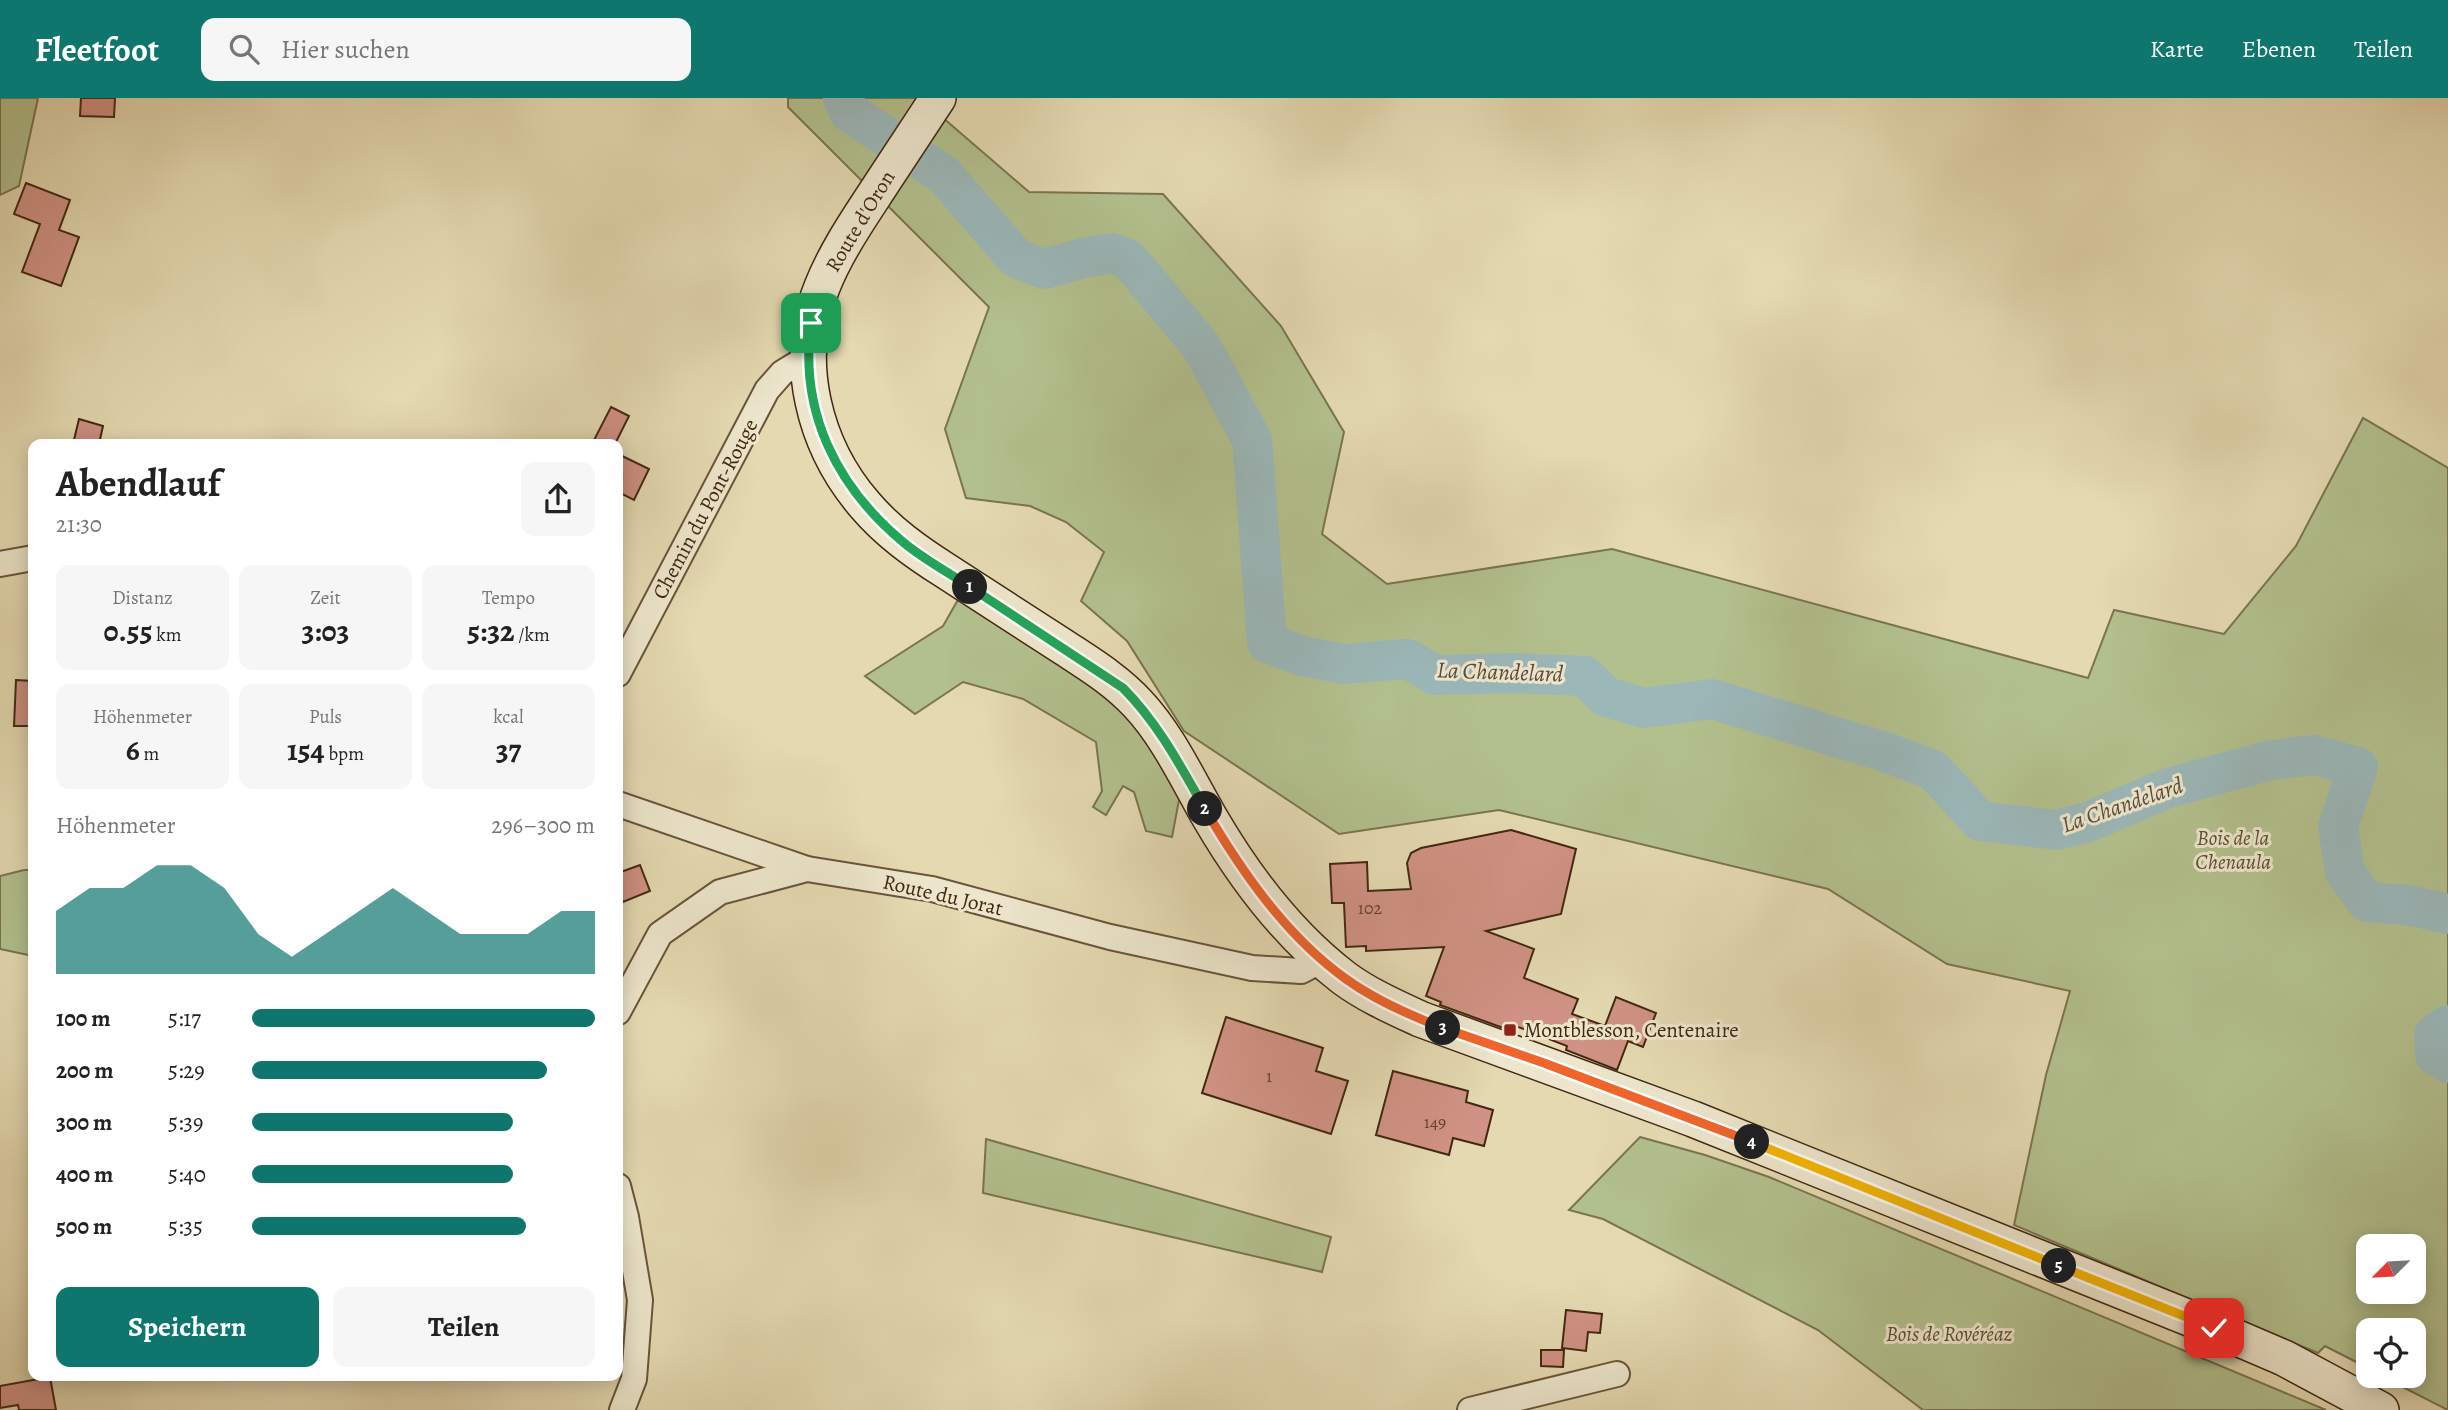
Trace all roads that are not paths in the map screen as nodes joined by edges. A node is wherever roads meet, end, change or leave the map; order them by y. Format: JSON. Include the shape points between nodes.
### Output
{"nodes":[{"id":1,"x":933,"y":106,"type":"edge"},
{"id":2,"x":808,"y":357,"type":"junction"},
{"id":3,"x":28,"y":559,"type":"edge"},
{"id":4,"x":0,"y":564,"type":"edge"},
{"id":5,"x":623,"y":664,"type":"edge"},
{"id":6,"x":623,"y":806,"type":"edge"},
{"id":7,"x":807,"y":869,"type":"junction"},
{"id":8,"x":1322,"y":960,"type":"junction"},
{"id":9,"x":623,"y":1003,"type":"edge"},
{"id":10,"x":623,"y":1205,"type":"edge"},
{"id":11,"x":1617,"y":1374,"type":"dead end"},
{"id":12,"x":622,"y":1410,"type":"edge"},
{"id":13,"x":1470,"y":1410,"type":"edge"},
{"id":14,"x":2381,"y":1410,"type":"edge"}],
"edges":[{"from":1,"to":2,"type":"main road","name":"Route d'Oron","via":[[841,249],[822,287],[811,323]]},
{"from":2,"to":5,"type":"street","name":"Chemin du Pont-Rouge","via":[[782,373],[767,390]]},
{"from":2,"to":8,"type":"main road","name":"Route d'Oron","via":[[813,408],[821,431],[836,464],[864,504],[905,544],[1123,688],[1165,741],[1238,864]]},
{"from":3,"to":4,"type":"street"},
{"from":6,"to":7,"type":"street"},
{"from":7,"to":8,"type":"street","name":"Route du Jorat","via":[[932,889],[1110,937],[1252,968],[1301,971]]},
{"from":7,"to":9,"type":"street","name":"Route du Jorat","via":[[720,892],[660,934]]},
{"from":8,"to":14,"type":"main road","name":"Route d'Oron","via":[[1346,980],[1420,1019],[1693,1119],[2214,1328]]},
{"from":10,"to":12,"type":"street","via":[[640,1300],[634,1379]]},
{"from":11,"to":13,"type":"street"}]}
